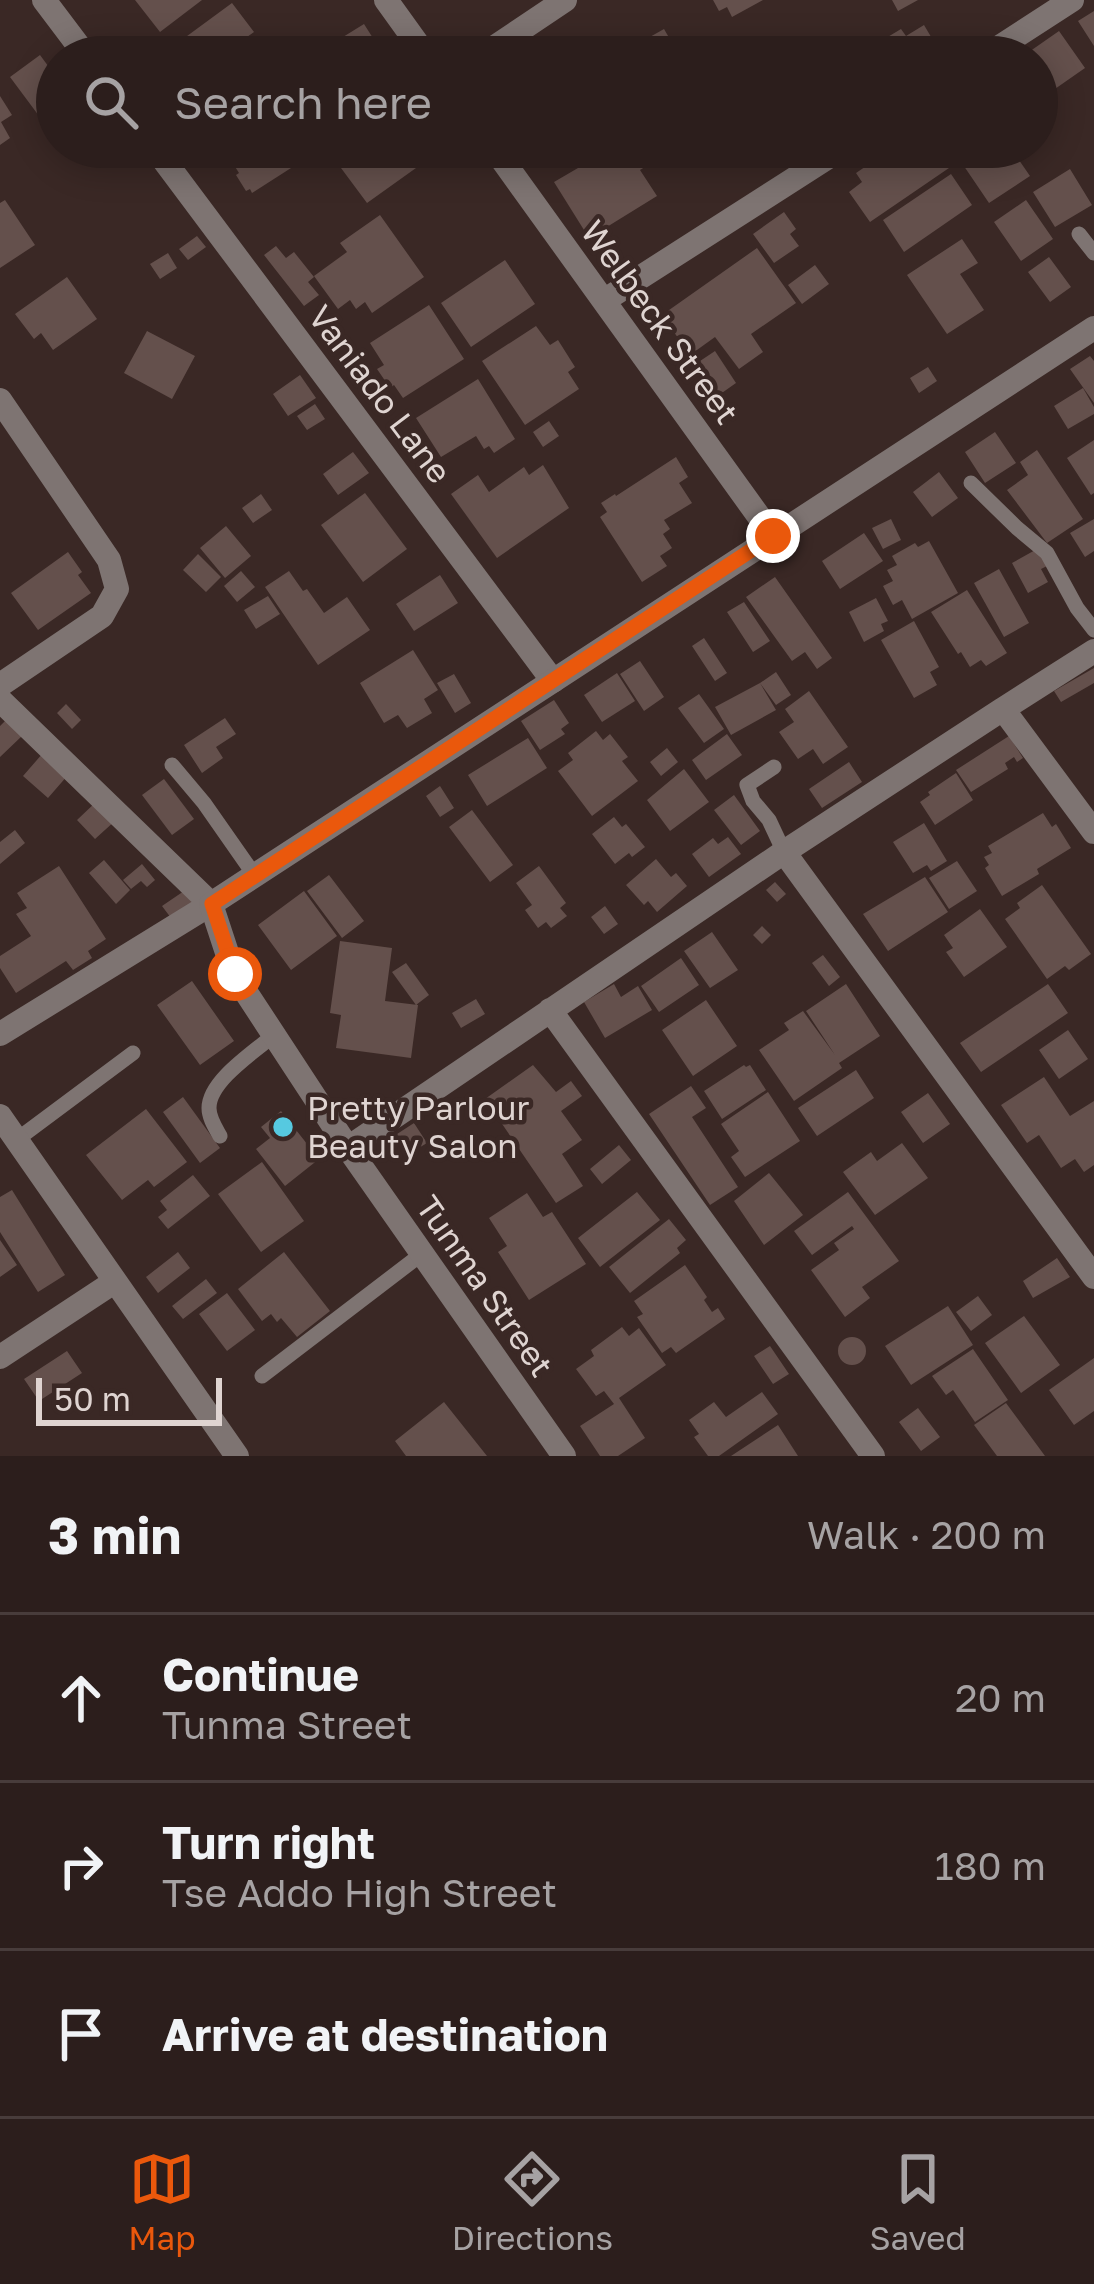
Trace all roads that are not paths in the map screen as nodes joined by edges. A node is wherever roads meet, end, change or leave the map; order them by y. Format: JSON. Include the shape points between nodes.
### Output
{"nodes":[{"id":1,"x":44,"y":0,"type":"edge"},
{"id":2,"x":386,"y":0,"type":"edge"},
{"id":3,"x":566,"y":0,"type":"edge"},
{"id":4,"x":1072,"y":0,"type":"edge"},
{"id":5,"x":71,"y":36,"type":"edge"},
{"id":6,"x":413,"y":36,"type":"edge"},
{"id":7,"x":512,"y":36,"type":"edge"},
{"id":8,"x":1016,"y":36,"type":"edge"},
{"id":9,"x":170,"y":168,"type":"edge"},
{"id":10,"x":508,"y":168,"type":"edge"},
{"id":11,"x":811,"y":168,"type":"edge"},
{"id":12,"x":1079,"y":234,"type":"dead end"},
{"id":13,"x":1094,"y":253,"type":"edge"},
{"id":14,"x":605,"y":300,"type":"junction"},
{"id":15,"x":1094,"y":328,"type":"edge"},
{"id":16,"x":0,"y":400,"type":"edge"},
{"id":17,"x":971,"y":482,"type":"dead end"},
{"id":18,"x":773,"y":536,"type":"junction"},
{"id":19,"x":1094,"y":630,"type":"edge"},
{"id":20,"x":1094,"y":650,"type":"edge"},
{"id":21,"x":553,"y":681,"type":"junction"},
{"id":22,"x":0,"y":685,"type":"edge"},
{"id":23,"x":0,"y":700,"type":"edge"},
{"id":24,"x":1003,"y":709,"type":"junction"},
{"id":25,"x":172,"y":765,"type":"dead end"},
{"id":26,"x":774,"y":766,"type":"dead end"},
{"id":27,"x":1094,"y":832,"type":"edge"},
{"id":28,"x":784,"y":852,"type":"junction"},
{"id":29,"x":255,"y":876,"type":"junction"},
{"id":30,"x":212,"y":904,"type":"junction"},
{"id":31,"x":550,"y":1010,"type":"junction"},
{"id":32,"x":0,"y":1034,"type":"edge"},
{"id":33,"x":274,"y":1035,"type":"junction"},
{"id":34,"x":133,"y":1053,"type":"dead end"},
{"id":35,"x":0,"y":1116,"type":"edge"},
{"id":36,"x":220,"y":1136,"type":"dead end"},
{"id":37,"x":15,"y":1142,"type":"junction"},
{"id":38,"x":348,"y":1148,"type":"junction"},
{"id":39,"x":423,"y":1253,"type":"junction"},
{"id":40,"x":1094,"y":1277,"type":"edge"},
{"id":41,"x":114,"y":1282,"type":"junction"},
{"id":42,"x":0,"y":1358,"type":"edge"},
{"id":43,"x":262,"y":1376,"type":"dead end"},
{"id":44,"x":237,"y":1456,"type":"edge"},
{"id":45,"x":564,"y":1456,"type":"edge"},
{"id":46,"x":874,"y":1456,"type":"edge"}],
"edges":[{"from":1,"to":5,"type":"street"},
{"from":2,"to":6,"type":"street"},
{"from":3,"to":7,"type":"street"},
{"from":4,"to":8,"type":"street"},
{"from":9,"to":21,"type":"street","name":"Vaniado Lane"},
{"from":10,"to":14,"type":"street","name":"Welbeck Street"},
{"from":11,"to":14,"type":"street"},
{"from":12,"to":13,"type":"lane"},
{"from":14,"to":18,"type":"street","name":"Welbeck Street"},
{"from":15,"to":18,"type":"street"},
{"from":16,"to":22,"type":"street","via":[[109,560],[117,590],[102,616]]},
{"from":17,"to":19,"type":"lane","via":[[1047,553]]},
{"from":18,"to":21,"type":"street"},
{"from":20,"to":24,"type":"street"},
{"from":21,"to":29,"type":"street"},
{"from":23,"to":30,"type":"street"},
{"from":24,"to":27,"type":"street"},
{"from":24,"to":28,"type":"street"},
{"from":25,"to":29,"type":"lane"},
{"from":26,"to":28,"type":"lane","via":[[747,785]]},
{"from":28,"to":31,"type":"street"},
{"from":28,"to":40,"type":"street"},
{"from":29,"to":30,"type":"street"},
{"from":30,"to":32,"type":"street"},
{"from":30,"to":33,"type":"street","name":"Tunma Street","via":[[235,974]]},
{"from":31,"to":38,"type":"street"},
{"from":31,"to":46,"type":"street"},
{"from":33,"to":36,"type":"lane","via":[[214,1089],[209,1115]]},
{"from":33,"to":38,"type":"street","name":"Tunma Street"},
{"from":34,"to":37,"type":"lane"},
{"from":35,"to":37,"type":"street"},
{"from":37,"to":41,"type":"street"},
{"from":38,"to":39,"type":"street","name":"Tunma Street"},
{"from":39,"to":43,"type":"lane"},
{"from":39,"to":45,"type":"street","name":"Tunma Street"},
{"from":41,"to":42,"type":"street"},
{"from":41,"to":44,"type":"street"}]}
